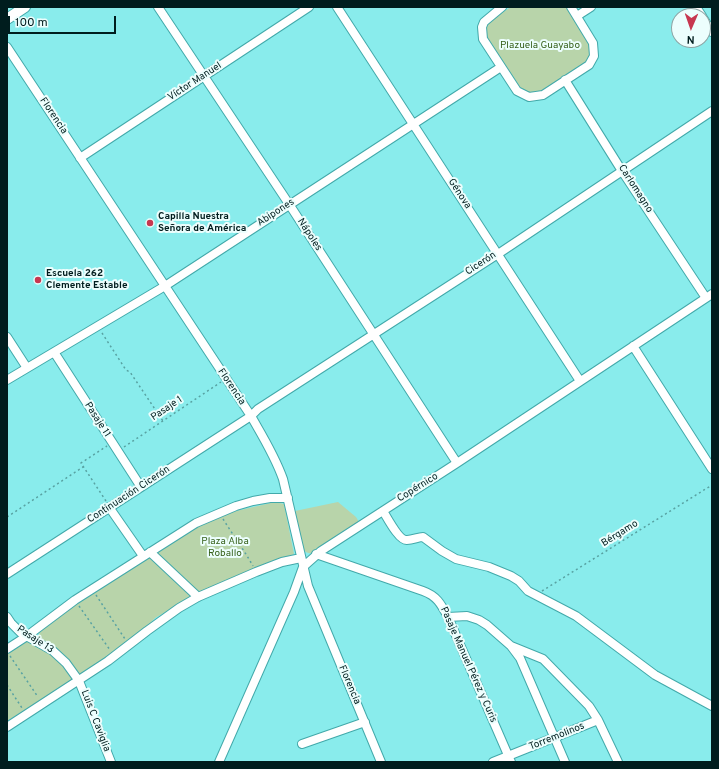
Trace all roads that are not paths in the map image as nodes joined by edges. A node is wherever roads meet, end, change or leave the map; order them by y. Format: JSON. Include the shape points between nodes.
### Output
{"nodes":[{"id":1,"x":26,"y":7,"type":"edge"},
{"id":2,"x":158,"y":7,"type":"edge"},
{"id":3,"x":309,"y":7,"type":"edge"},
{"id":4,"x":337,"y":7,"type":"edge"},
{"id":5,"x":502,"y":7,"type":"edge"},
{"id":6,"x":572,"y":7,"type":"edge"},
{"id":7,"x":591,"y":7,"type":"edge"},
{"id":8,"x":578,"y":16,"type":"junction"},
{"id":9,"x":7,"y":19,"type":"edge"},
{"id":10,"x":7,"y":47,"type":"edge"},
{"id":11,"x":501,"y":67,"type":"junction"},
{"id":12,"x":203,"y":76,"type":"junction"},
{"id":13,"x":565,"y":80,"type":"junction"},
{"id":14,"x":712,"y":111,"type":"edge"},
{"id":15,"x":414,"y":124,"type":"junction"},
{"id":16,"x":80,"y":158,"type":"junction"},
{"id":17,"x":622,"y":171,"type":"junction"},
{"id":18,"x":289,"y":204,"type":"junction"},
{"id":19,"x":498,"y":254,"type":"junction"},
{"id":20,"x":165,"y":286,"type":"junction"},
{"id":21,"x":709,"y":296,"type":"edge"},
{"id":22,"x":373,"y":334,"type":"junction"},
{"id":23,"x":7,"y":337,"type":"edge"},
{"id":24,"x":633,"y":346,"type":"junction"},
{"id":25,"x":54,"y":352,"type":"junction"},
{"id":26,"x":27,"y":368,"type":"junction"},
{"id":27,"x":7,"y":380,"type":"edge"},
{"id":28,"x":580,"y":381,"type":"junction"},
{"id":29,"x":250,"y":416,"type":"junction"},
{"id":30,"x":457,"y":463,"type":"junction"},
{"id":31,"x":712,"y":469,"type":"edge"},
{"id":32,"x":141,"y":487,"type":"junction"},
{"id":33,"x":288,"y":498,"type":"junction"},
{"id":34,"x":110,"y":507,"type":"junction"},
{"id":35,"x":383,"y":511,"type":"junction"},
{"id":36,"x":146,"y":554,"type":"junction"},
{"id":37,"x":316,"y":554,"type":"junction"},
{"id":38,"x":302,"y":563,"type":"junction"},
{"id":39,"x":7,"y":574,"type":"edge"},
{"id":40,"x":198,"y":597,"type":"junction"},
{"id":41,"x":7,"y":617,"type":"edge"},
{"id":42,"x":448,"y":617,"type":"junction"},
{"id":43,"x":27,"y":636,"type":"junction"},
{"id":44,"x":511,"y":646,"type":"junction"},
{"id":45,"x":7,"y":649,"type":"edge"},
{"id":46,"x":79,"y":681,"type":"junction"},
{"id":47,"x":712,"y":706,"type":"edge"},
{"id":48,"x":598,"y":720,"type":"junction"},
{"id":49,"x":365,"y":722,"type":"junction"},
{"id":50,"x":7,"y":727,"type":"edge"},
{"id":51,"x":555,"y":738,"type":"junction"},
{"id":52,"x":302,"y":744,"type":"dead end"},
{"id":53,"x":509,"y":759,"type":"edge"},
{"id":54,"x":111,"y":762,"type":"edge"},
{"id":55,"x":219,"y":762,"type":"edge"},
{"id":56,"x":381,"y":762,"type":"edge"},
{"id":57,"x":493,"y":762,"type":"edge"},
{"id":58,"x":565,"y":762,"type":"edge"},
{"id":59,"x":618,"y":762,"type":"edge"}],
"edges":[{"from":1,"to":9,"type":"main road"},
{"from":2,"to":12,"type":"street","name":"Nápoles"},
{"from":3,"to":12,"type":"street","name":"Víctor Manuel"},
{"from":4,"to":15,"type":"street","name":"Génova"},
{"from":5,"to":11,"type":"street","via":[[487,18],[482,27],[483,38]]},
{"from":6,"to":8,"type":"street"},
{"from":7,"to":8,"type":"street"},
{"from":8,"to":13,"type":"street","via":[[593,43],[594,55],[589,65]]},
{"from":10,"to":16,"type":"street","name":"Florencia"},
{"from":11,"to":13,"type":"street","via":[[517,91],[529,97],[543,95]]},
{"from":11,"to":15,"type":"street","name":"Abipones"},
{"from":12,"to":16,"type":"street","name":"Víctor Manuel"},
{"from":12,"to":18,"type":"street","name":"Nápoles"},
{"from":13,"to":17,"type":"street","name":"Carlomagno"},
{"from":14,"to":17,"type":"street","name":"Cicerón"},
{"from":15,"to":18,"type":"street","name":"Abipones"},
{"from":15,"to":19,"type":"street","name":"Génova"},
{"from":16,"to":20,"type":"street","name":"Florencia"},
{"from":17,"to":19,"type":"street","name":"Cicerón"},
{"from":17,"to":21,"type":"street","name":"Carlomagno"},
{"from":18,"to":20,"type":"street","name":"Abipones"},
{"from":18,"to":22,"type":"street","name":"Nápoles"},
{"from":19,"to":22,"type":"street","name":"Cicerón"},
{"from":19,"to":28,"type":"street","name":"Génova"},
{"from":20,"to":25,"type":"street","name":"Abipones"},
{"from":20,"to":29,"type":"street","name":"Florencia"},
{"from":21,"to":24,"type":"street","name":"Copérnico"},
{"from":22,"to":29,"type":"street","name":"Cicerón"},
{"from":22,"to":30,"type":"street","name":"Nápoles"},
{"from":23,"to":26,"type":"street"},
{"from":24,"to":28,"type":"street","name":"Copérnico"},
{"from":24,"to":31,"type":"street"},
{"from":25,"to":26,"type":"street","name":"Abipones"},
{"from":25,"to":32,"type":"street","name":"Pasaje 11"},
{"from":26,"to":27,"type":"street","name":"Abipones"},
{"from":28,"to":30,"type":"street","name":"Copérnico"},
{"from":29,"to":32,"type":"street","name":"Continuación Cicerón"},
{"from":29,"to":33,"type":"street","name":"Florencia","via":[[278,463]]},
{"from":30,"to":35,"type":"street","name":"Copérnico"},
{"from":32,"to":34,"type":"street","name":"Continuación Cicerón"},
{"from":33,"to":36,"type":"street","via":[[262,499],[236,506],[182,531]]},
{"from":33,"to":38,"type":"street","name":"Florencia"},
{"from":34,"to":36,"type":"street"},
{"from":34,"to":39,"type":"street","name":"Continuación Cicerón"},
{"from":35,"to":37,"type":"street","name":"Copérnico"},
{"from":35,"to":47,"type":"street","via":[[396,533],[404,540],[423,537],[456,559],[489,567],[511,576],[525,589],[576,616],[659,677]]},
{"from":36,"to":40,"type":"street"},
{"from":36,"to":43,"type":"street","via":[[75,600]]},
{"from":37,"to":38,"type":"street","name":"Copérnico"},
{"from":37,"to":42,"type":"street","name":"Pasaje Manuel Pérez y Curis","via":[[431,594],[441,602]]},
{"from":38,"to":40,"type":"street","via":[[282,562]]},
{"from":38,"to":49,"type":"street","name":"Florencia","via":[[308,586]]},
{"from":38,"to":55,"type":"street","name":"Copérnico","via":[[294,592]]},
{"from":40,"to":46,"type":"street","via":[[147,630],[115,657]]},
{"from":41,"to":43,"type":"street","name":"Pasaje 13"},
{"from":42,"to":44,"type":"street","via":[[467,616],[479,620]]},
{"from":42,"to":53,"type":"street","name":"Pasaje Manuel Pérez y Curis"},
{"from":43,"to":45,"type":"street"},
{"from":43,"to":46,"type":"street","name":"Pasaje 13","via":[[53,651]]},
{"from":44,"to":48,"type":"street","via":[[543,659],[589,706]]},
{"from":44,"to":51,"type":"street","via":[[520,658]]},
{"from":46,"to":50,"type":"street"},
{"from":46,"to":54,"type":"street","name":"Luis C Caviglia"},
{"from":48,"to":51,"type":"street","name":"Torremolinos"},
{"from":48,"to":59,"type":"street"},
{"from":49,"to":52,"type":"street"},
{"from":49,"to":56,"type":"street","name":"Florencia"},
{"from":51,"to":53,"type":"street","name":"Torremolinos"},
{"from":51,"to":58,"type":"street"},
{"from":53,"to":57,"type":"street","name":"Torremolinos"}]}
